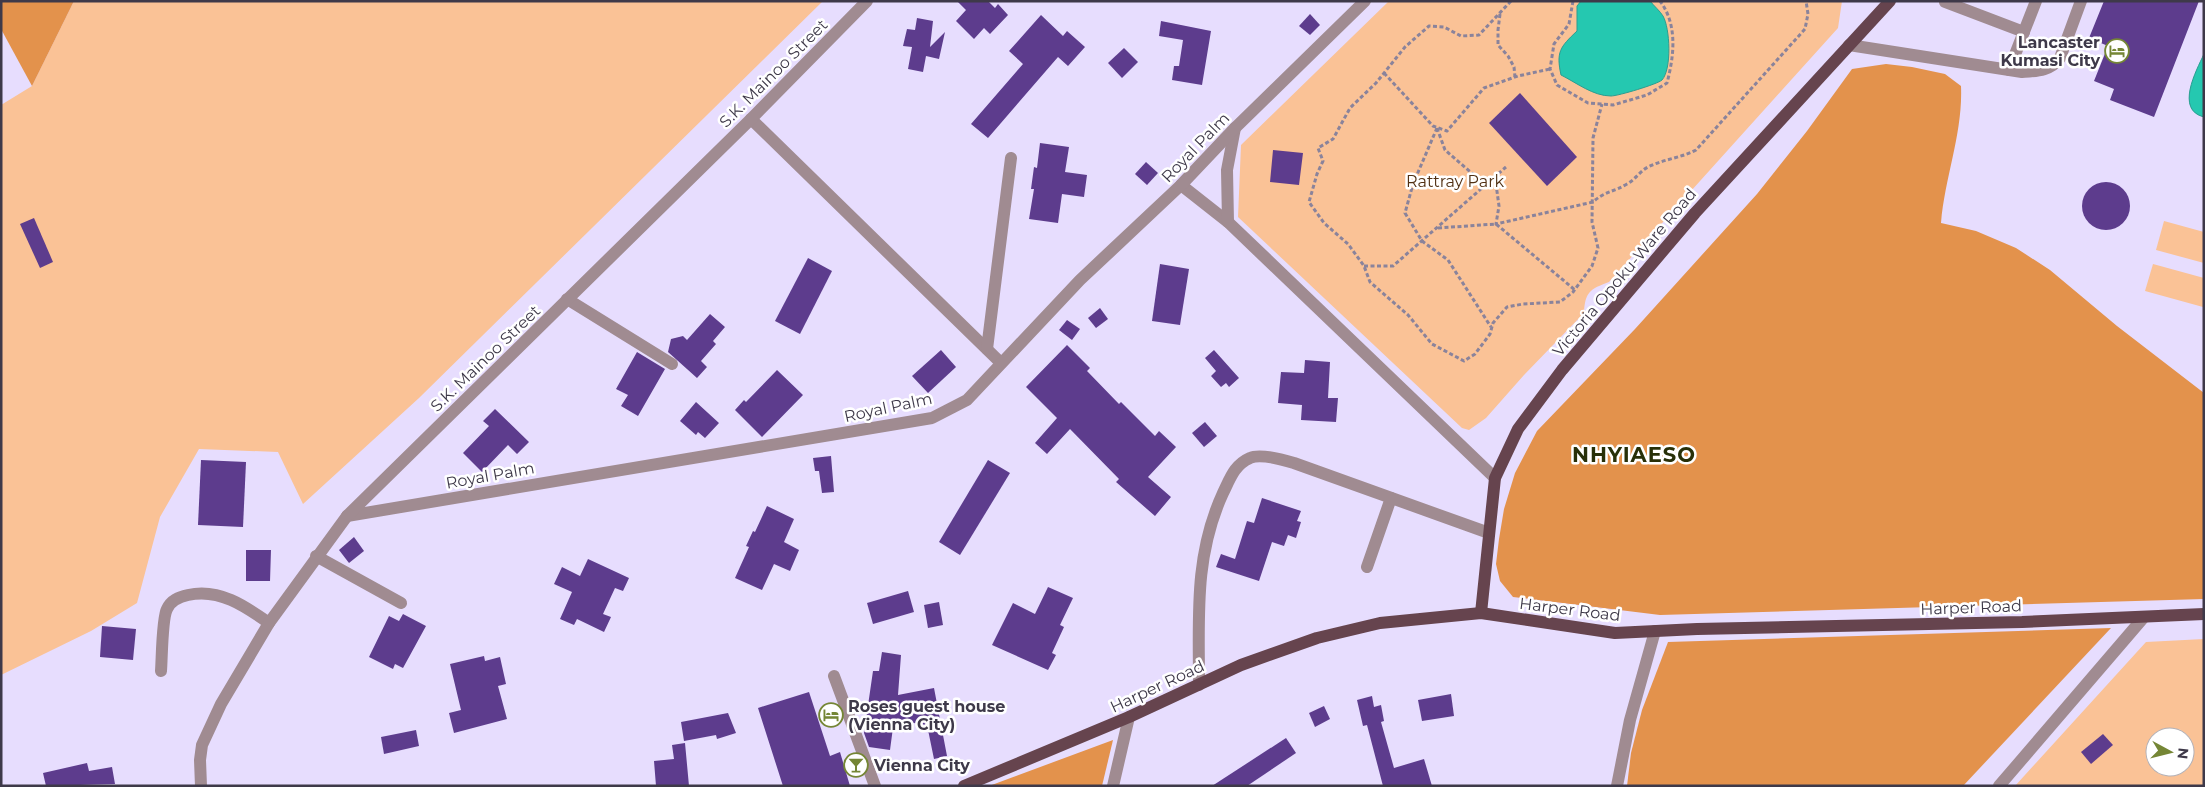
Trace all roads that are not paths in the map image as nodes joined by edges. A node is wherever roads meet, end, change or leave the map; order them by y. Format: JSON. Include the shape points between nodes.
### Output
{"nodes":[{"id":1,"x":867,"y":1,"type":"edge"},
{"id":2,"x":1365,"y":1,"type":"edge"},
{"id":3,"x":1890,"y":1,"type":"edge"},
{"id":4,"x":2036,"y":1,"type":"edge"},
{"id":5,"x":2081,"y":1,"type":"edge"},
{"id":6,"x":1945,"y":2,"type":"edge"},
{"id":7,"x":2024,"y":32,"type":"junction"},
{"id":8,"x":1850,"y":45,"type":"junction"},
{"id":9,"x":2009,"y":70,"type":"junction"},
{"id":10,"x":751,"y":119,"type":"junction"},
{"id":11,"x":1235,"y":128,"type":"junction"},
{"id":12,"x":1011,"y":158,"type":"dead end"},
{"id":13,"x":1182,"y":185,"type":"junction"},
{"id":14,"x":1228,"y":222,"type":"junction"},
{"id":15,"x":568,"y":299,"type":"junction"},
{"id":16,"x":987,"y":349,"type":"junction"},
{"id":17,"x":1001,"y":363,"type":"junction"},
{"id":18,"x":672,"y":364,"type":"dead end"},
{"id":19,"x":1494,"y":478,"type":"junction"},
{"id":20,"x":1391,"y":498,"type":"junction"},
{"id":21,"x":347,"y":516,"type":"junction"},
{"id":22,"x":1490,"y":532,"type":"junction"},
{"id":23,"x":316,"y":556,"type":"junction"},
{"id":24,"x":1367,"y":567,"type":"dead end"},
{"id":25,"x":401,"y":603,"type":"dead end"},
{"id":26,"x":1481,"y":613,"type":"junction"},
{"id":27,"x":2204,"y":614,"type":"edge"},
{"id":28,"x":2144,"y":617,"type":"junction"},
{"id":29,"x":270,"y":623,"type":"junction"},
{"id":30,"x":1655,"y":631,"type":"junction"},
{"id":31,"x":161,"y":670,"type":"dead end"},
{"id":32,"x":834,"y":676,"type":"dead end"},
{"id":33,"x":1199,"y":684,"type":"junction"},
{"id":34,"x":1129,"y":717,"type":"junction"},
{"id":35,"x":201,"y":786,"type":"edge"},
{"id":36,"x":875,"y":786,"type":"edge"},
{"id":37,"x":964,"y":786,"type":"edge"},
{"id":38,"x":1113,"y":786,"type":"edge"},
{"id":39,"x":1617,"y":786,"type":"edge"},
{"id":40,"x":1999,"y":786,"type":"edge"}],
"edges":[{"from":1,"to":10,"type":"street","name":"S.K. Mainoo Street"},
{"from":2,"to":11,"type":"street","name":"Royal Palm"},
{"from":3,"to":8,"type":"main road","name":"Victoria Opoku-Ware Road"},
{"from":4,"to":7,"type":"street"},
{"from":5,"to":9,"type":"street","via":[[2054,66],[2038,71]]},
{"from":6,"to":7,"type":"street"},
{"from":7,"to":9,"type":"street"},
{"from":8,"to":9,"type":"street"},
{"from":8,"to":19,"type":"main road","name":"Victoria Opoku-Ware Road","via":[[1694,213],[1562,370],[1518,429]]},
{"from":10,"to":15,"type":"street","name":"S.K. Mainoo Street"},
{"from":10,"to":16,"type":"street"},
{"from":11,"to":13,"type":"street","name":"Royal Palm"},
{"from":11,"to":14,"type":"street","via":[[1227,170]]},
{"from":12,"to":16,"type":"street"},
{"from":13,"to":14,"type":"street"},
{"from":13,"to":17,"type":"street","name":"Royal Palm","via":[[1080,280]]},
{"from":14,"to":19,"type":"street"},
{"from":15,"to":18,"type":"street"},
{"from":15,"to":21,"type":"street","name":"S.K. Mainoo Street"},
{"from":16,"to":17,"type":"street"},
{"from":17,"to":21,"type":"street","name":"Royal Palm","via":[[967,400],[932,418]]},
{"from":19,"to":22,"type":"main road","name":"Victoria Opoku-Ware Road"},
{"from":20,"to":22,"type":"street"},
{"from":20,"to":24,"type":"street"},
{"from":20,"to":33,"type":"street","via":[[1274,458],[1251,457],[1234,469],[1211,519],[1199,585]]},
{"from":21,"to":23,"type":"street","name":"S.K. Mainoo Street"},
{"from":22,"to":26,"type":"main road","name":"Victoria Opoku-Ware Road"},
{"from":23,"to":25,"type":"street"},
{"from":23,"to":29,"type":"street","name":"S.K. Mainoo Street"},
{"from":26,"to":30,"type":"main road","name":"Harper Road","via":[[1615,633]]},
{"from":26,"to":33,"type":"main road","name":"Harper Road","via":[[1380,623],[1316,638]]},
{"from":27,"to":28,"type":"main road","name":"Harper Road"},
{"from":28,"to":30,"type":"main road","name":"Harper Road"},
{"from":28,"to":40,"type":"street"},
{"from":29,"to":31,"type":"street","via":[[243,604],[214,594],[176,598],[166,610]]},
{"from":29,"to":35,"type":"street","name":"S.K. Mainoo Street","via":[[221,704],[202,745]]},
{"from":30,"to":39,"type":"street","via":[[1630,720]]},
{"from":32,"to":36,"type":"street"},
{"from":33,"to":34,"type":"main road","name":"Harper Road"},
{"from":34,"to":37,"type":"main road","name":"Harper Road"},
{"from":34,"to":38,"type":"street"}]}
